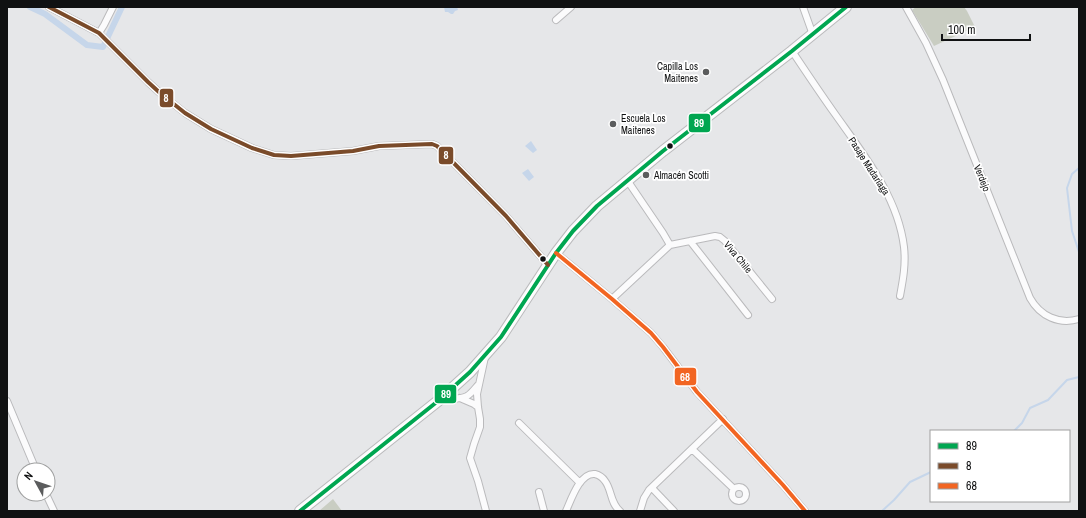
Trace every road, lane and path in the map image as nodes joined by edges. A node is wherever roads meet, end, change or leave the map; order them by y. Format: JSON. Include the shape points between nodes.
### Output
{"nodes":[{"id":1,"x":49,"y":7,"type":"edge"},
{"id":2,"x":113,"y":7,"type":"edge"},
{"id":3,"x":571,"y":7,"type":"edge"},
{"id":4,"x":803,"y":7,"type":"edge"},
{"id":5,"x":846,"y":7,"type":"edge"},
{"id":6,"x":906,"y":7,"type":"edge"},
{"id":7,"x":556,"y":20,"type":"dead end"},
{"id":8,"x":100,"y":34,"type":"junction"},
{"id":9,"x":813,"y":35,"type":"junction"},
{"id":10,"x":792,"y":51,"type":"junction"},
{"id":11,"x":627,"y":180,"type":"junction"},
{"id":12,"x":690,"y":240,"type":"junction"},
{"id":13,"x":670,"y":245,"type":"junction"},
{"id":14,"x":556,"y":253,"type":"junction"},
{"id":15,"x":548,"y":265,"type":"junction"},
{"id":16,"x":900,"y":296,"type":"dead end"},
{"id":17,"x":612,"y":299,"type":"junction"},
{"id":18,"x":772,"y":299,"type":"dead end"},
{"id":19,"x":748,"y":315,"type":"dead end"},
{"id":20,"x":1078,"y":319,"type":"edge"},
{"id":21,"x":485,"y":356,"type":"junction"},
{"id":22,"x":480,"y":383,"type":"junction"},
{"id":23,"x":460,"y":398,"type":"junction"},
{"id":24,"x":7,"y":401,"type":"edge"},
{"id":25,"x":438,"y":401,"type":"junction"},
{"id":26,"x":478,"y":407,"type":"junction"},
{"id":27,"x":723,"y":420,"type":"junction"},
{"id":28,"x":519,"y":422,"type":"dead end"},
{"id":29,"x":692,"y":449,"type":"junction"},
{"id":30,"x":33,"y":462,"type":"edge"},
{"id":31,"x":580,"y":483,"type":"junction"},
{"id":32,"x":652,"y":488,"type":"junction"},
{"id":33,"x":734,"y":489,"type":"dead end"},
{"id":34,"x":539,"y":492,"type":"dead end"},
{"id":35,"x":300,"y":511,"type":"edge"},
{"id":36,"x":486,"y":511,"type":"edge"},
{"id":37,"x":544,"y":511,"type":"edge"},
{"id":38,"x":566,"y":511,"type":"edge"},
{"id":39,"x":620,"y":511,"type":"edge"},
{"id":40,"x":640,"y":511,"type":"edge"},
{"id":41,"x":674,"y":511,"type":"edge"},
{"id":42,"x":805,"y":511,"type":"edge"}],
"edges":[{"from":1,"to":8,"type":"street"},
{"from":2,"to":8,"type":"street"},
{"from":3,"to":7,"type":"street"},
{"from":4,"to":9,"type":"street"},
{"from":5,"to":9,"type":"main road"},
{"from":6,"to":20,"type":"street","name":"Verdejo","via":[[943,80],[1030,298],[1036,308],[1050,317],[1060,320]]},
{"from":8,"to":15,"type":"street","via":[[148,82],[185,113],[224,136],[266,153],[299,156],[380,146],[437,146],[506,216]]},
{"from":9,"to":10,"type":"main road"},
{"from":10,"to":11,"type":"main road"},
{"from":10,"to":16,"type":"street","name":"Pasaje Madariaga","via":[[892,202],[904,249],[905,264]]},
{"from":11,"to":13,"type":"street"},
{"from":11,"to":14,"type":"main road","via":[[590,213]]},
{"from":12,"to":13,"type":"street","name":"Viva Chile"},
{"from":12,"to":18,"type":"street","name":"Viva Chile","via":[[720,237]]},
{"from":12,"to":19,"type":"street"},
{"from":13,"to":17,"type":"street","name":"Viva Chile"},
{"from":14,"to":15,"type":"main road"},
{"from":14,"to":17,"type":"street"},
{"from":15,"to":21,"type":"main road","via":[[501,337]]},
{"from":17,"to":27,"type":"street","via":[[651,333],[697,392]]},
{"from":21,"to":22,"type":"street"},
{"from":21,"to":25,"type":"main road"},
{"from":22,"to":23,"type":"street","via":[[467,396]]},
{"from":22,"to":26,"type":"street","via":[[477,394]]},
{"from":23,"to":25,"type":"street"},
{"from":23,"to":26,"type":"street"},
{"from":24,"to":30,"type":"street"},
{"from":25,"to":35,"type":"main road"},
{"from":26,"to":36,"type":"street","via":[[480,427],[470,458]]},
{"from":27,"to":29,"type":"street"},
{"from":27,"to":42,"type":"street"},
{"from":28,"to":31,"type":"street"},
{"from":29,"to":32,"type":"street"},
{"from":29,"to":33,"type":"street"},
{"from":31,"to":38,"type":"street"},
{"from":31,"to":39,"type":"street","via":[[589,474],[602,477]]},
{"from":32,"to":40,"type":"street","via":[[644,498]]},
{"from":32,"to":41,"type":"street"},
{"from":34,"to":37,"type":"street"}]}
